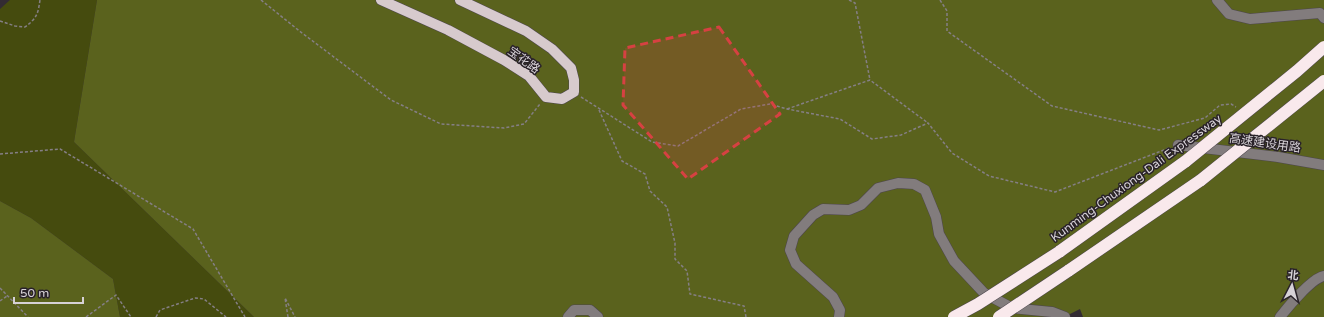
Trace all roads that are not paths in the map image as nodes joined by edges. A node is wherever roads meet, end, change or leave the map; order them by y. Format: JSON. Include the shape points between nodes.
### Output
{"nodes":[{"id":1,"x":381,"y":0,"type":"edge"},
{"id":2,"x":460,"y":0,"type":"edge"},
{"id":3,"x":1217,"y":0,"type":"edge"},
{"id":4,"x":1324,"y":18,"type":"edge"},
{"id":5,"x":1324,"y":47,"type":"edge"},
{"id":6,"x":1324,"y":81,"type":"edge"},
{"id":7,"x":1178,"y":145,"type":"road end"},
{"id":8,"x":1324,"y":165,"type":"edge"},
{"id":9,"x":1324,"y":276,"type":"edge"},
{"id":10,"x":568,"y":317,"type":"edge"},
{"id":11,"x":598,"y":317,"type":"edge"},
{"id":12,"x":839,"y":317,"type":"edge"},
{"id":13,"x":954,"y":317,"type":"edge"},
{"id":14,"x":1000,"y":317,"type":"edge"},
{"id":15,"x":1065,"y":317,"type":"edge"},
{"id":16,"x":1280,"y":317,"type":"edge"}],
"edges":[{"from":1,"to":2,"type":"main road","name":"宝花路","via":[[448,30],[504,60],[528,76],[546,97],[562,99],[574,92],[571,68],[552,50],[526,31]]},
{"from":3,"to":4,"type":"lane","via":[[1229,14],[1250,19],[1320,13]]},
{"from":5,"to":13,"type":"highway","name":"Kunming-Chuxiong-Dali Expressway","bridge":true,"via":[[1186,160],[1059,252]]},
{"from":6,"to":14,"type":"highway","bridge":true,"via":[[1201,180]]},
{"from":7,"to":8,"type":"lane","name":"高速建设用路"},
{"from":9,"to":16,"type":"lane","via":[[1306,288]]},
{"from":10,"to":11,"type":"lane","via":[[574,310],[590,310]]},
{"from":12,"to":15,"type":"lane","via":[[840,310],[833,298],[796,264],[790,250],[794,236],[813,215],[823,209],[849,210],[861,205],[878,188],[898,183],[914,184],[925,190],[940,234],[954,261],[984,293],[1012,308],[1052,312]]}]}
